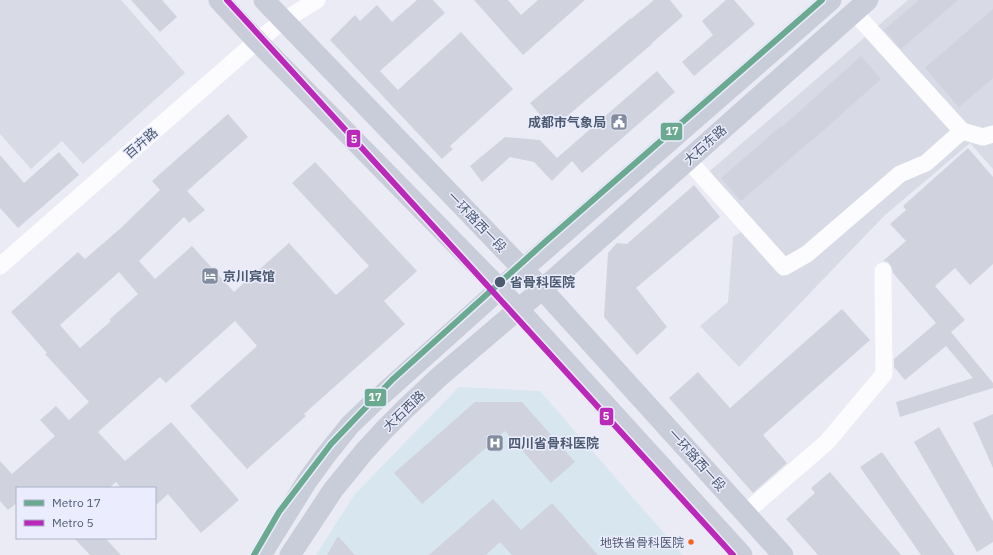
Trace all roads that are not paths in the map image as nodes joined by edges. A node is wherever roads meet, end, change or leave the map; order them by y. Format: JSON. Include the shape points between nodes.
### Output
{"nodes":[{"id":1,"x":219,"y":0,"type":"edge"},
{"id":2,"x":264,"y":0,"type":"edge"},
{"id":3,"x":317,"y":0,"type":"edge"},
{"id":4,"x":831,"y":0,"type":"edge"},
{"id":5,"x":861,"y":6,"type":"edge"},
{"id":6,"x":283,"y":21,"type":"junction"},
{"id":7,"x":257,"y":41,"type":"junction"},
{"id":8,"x":962,"y":131,"type":"junction"},
{"id":9,"x":993,"y":134,"type":"edge"},
{"id":10,"x":688,"y":160,"type":"junction"},
{"id":11,"x":0,"y":266,"type":"edge"},
{"id":12,"x":523,"y":270,"type":"junction"},
{"id":13,"x":883,"y":271,"type":"dead end"},
{"id":14,"x":500,"y":289,"type":"junction"},
{"id":15,"x":542,"y":289,"type":"junction"},
{"id":16,"x":519,"y":310,"type":"junction"},
{"id":17,"x":745,"y":513,"type":"junction"},
{"id":18,"x":261,"y":555,"type":"edge"},
{"id":19,"x":290,"y":555,"type":"edge"},
{"id":20,"x":742,"y":555,"type":"edge"},
{"id":21,"x":783,"y":555,"type":"edge"}],
"edges":[{"from":1,"to":7,"type":"main road"},
{"from":2,"to":6,"type":"main road","name":"一环路西一段"},
{"from":3,"to":6,"type":"street","name":"百卉路"},
{"from":4,"to":12,"type":"main road","name":"大石东路"},
{"from":5,"to":8,"type":"street"},
{"from":5,"to":10,"type":"main road","name":"大石东路"},
{"from":6,"to":7,"type":"street","name":"百卉路"},
{"from":6,"to":12,"type":"main road","name":"一环路西一段"},
{"from":7,"to":11,"type":"street","name":"百卉路"},
{"from":7,"to":14,"type":"main road"},
{"from":8,"to":9,"type":"street","via":[[983,138]]},
{"from":8,"to":10,"type":"street","via":[[926,163],[900,174],[807,254],[784,267]]},
{"from":10,"to":15,"type":"main road","name":"大石东路"},
{"from":12,"to":14,"type":"main road","name":"大石西路"},
{"from":12,"to":15,"type":"main road","name":"一环路西一段"},
{"from":13,"to":17,"type":"street","via":[[884,374],[827,442]]},
{"from":14,"to":16,"type":"main road"},
{"from":14,"to":18,"type":"main road","name":"大石西路","via":[[350,425],[307,481]]},
{"from":15,"to":16,"type":"main road","name":"大石西路"},
{"from":15,"to":17,"type":"main road","name":"一环路西一段"},
{"from":16,"to":19,"type":"main road","name":"大石西路","via":[[439,378],[384,430],[333,490]]},
{"from":16,"to":20,"type":"main road"},
{"from":17,"to":21,"type":"main road","name":"一环路西一段"}]}
